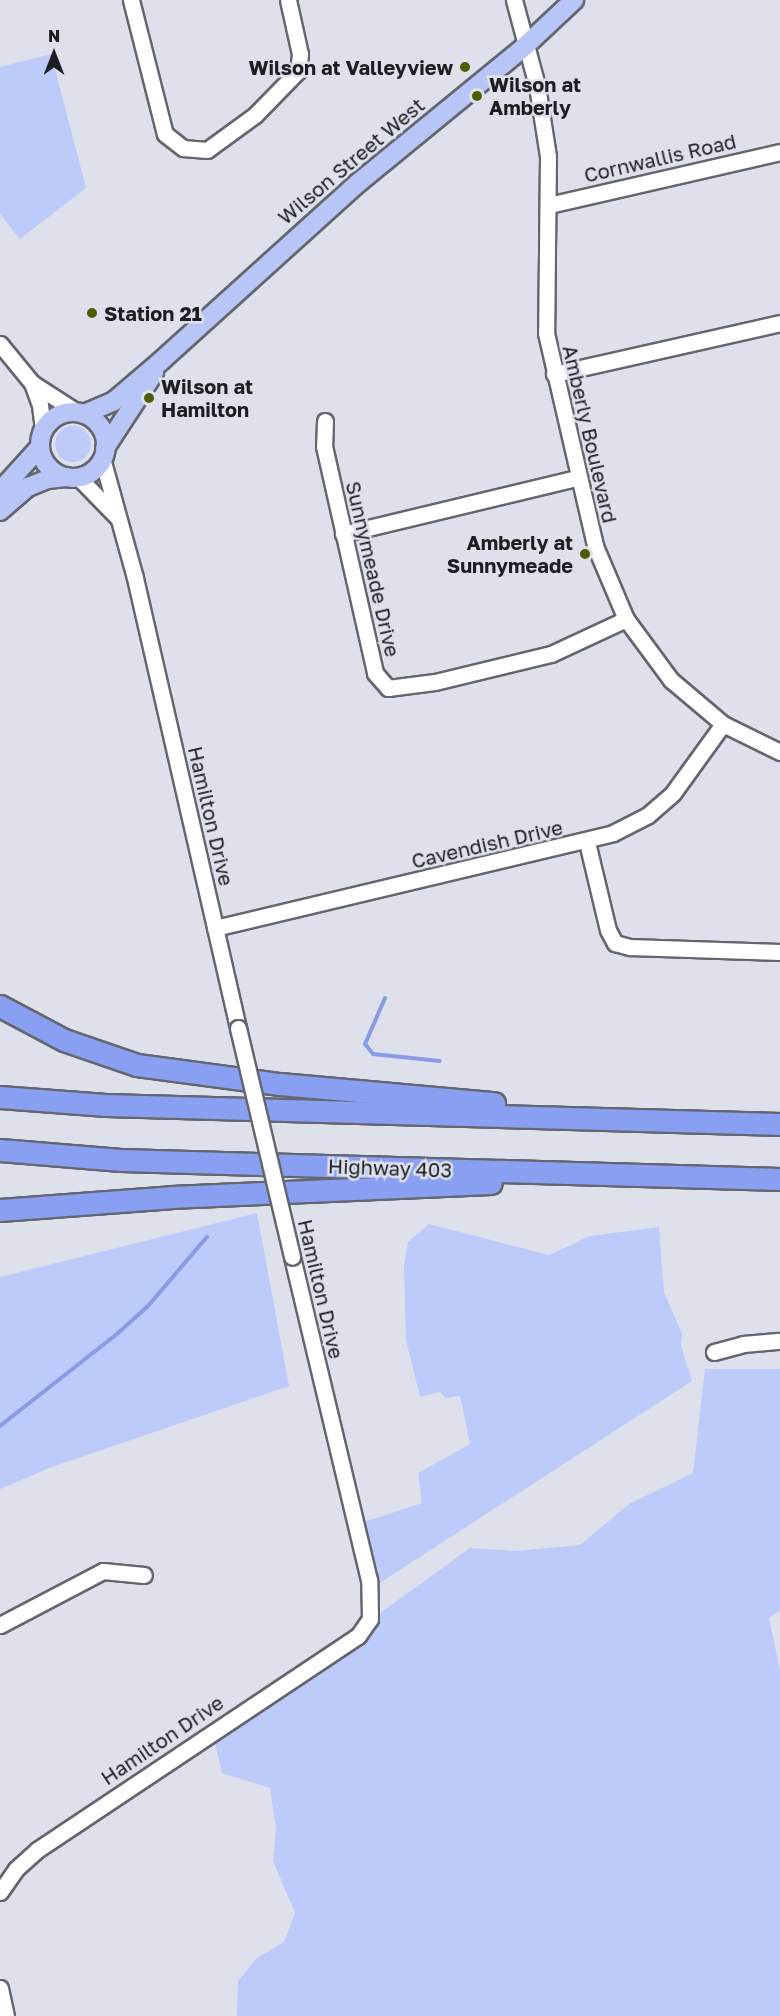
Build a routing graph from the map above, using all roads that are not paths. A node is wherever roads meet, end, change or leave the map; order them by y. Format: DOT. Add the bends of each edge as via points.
graph roads {
  1 [pos="131,0"];
  2 [pos="288,0"];
  3 [pos="514,0"];
  4 [pos="574,0"];
  5 [pos="524,47"];
  6 [pos="780,152"];
  7 [pos="549,205"];
  8 [pos="780,323"];
  9 [pos="0,344"];
  10 [pos="161,361"];
  11 [pos="554,374"];
  12 [pos="32,383"];
  13 [pos="80,413"];
  14 [pos="326,421"];
  15 [pos="41,439"];
  16 [pos="104,453"];
  17 [pos="72,477"];
  18 [pos="577,478"];
  19 [pos="0,490"];
  20 [pos="0,511"];
  21 [pos="118,518"];
  22 [pos="343,534"];
  23 [pos="626,619"];
  24 [pos="723,724"];
  25 [pos="780,752"];
  26 [pos="587,842"];
  27 [pos="215,928"];
  28 [pos="780,952"];
  29 [pos="0,1006"];
  30 [pos="0,1097"];
  31 [pos="623,1119"];
  32 [pos="780,1124"];
  33 [pos="0,1150"];
  34 [pos="645,1175"];
  35 [pos="780,1179"];
  36 [pos="0,1210"];
  37 [pos="780,1341"];
  38 [pos="714,1352"];
  39 [pos="144,1575"];
  40 [pos="0,1624"];
  41 [pos="0,1892"];
  42 [pos="0,1988"];
  43 [pos="6,2016"];
  1 -- 2 [label="street" via="165,134 183,148 207,150 255,115 298,72 300,54"];
  3 -- 5 [label="street, Amberly Boulevard"];
  4 -- 5 [label="main road, Wilson Street West"];
  5 -- 7 [label="street, Amberly Boulevard" via="537,86 548,156"];
  5 -- 10 [label="main road, Wilson Street West" via="358,183"];
  6 -- 7 [label="street, Cornwallis Road"];
  7 -- 11 [label="street, Amberly Boulevard" via="544,315"];
  8 -- 11 [label="street"];
  9 -- 12 [label="street"];
  10 -- 13 [label="main road, Wilson Street West" via="114,400"];
  10 -- 16 [label="main road, Wilson Street West"];
  11 -- 18 [label="street, Amberly Boulevard"];
  12 -- 13 [label="street"];
  12 -- 15 [label="street" via="40,405"];
  13 -- 15 [label="main road" via="57,416"];
  13 -- 16 [label="main road" via="101,427"];
  14 -- 22 [label="street, Sunnymeade Drive" via="324,446"];
  15 -- 17 [label="main road" via="48,466"];
  15 -- 19 [label="main road"];
  16 -- 17 [label="main road" via="88,474"];
  16 -- 21 [label="street, Hamilton Drive"];
  17 -- 20 [label="main road" via="48,478 27,488"];
  17 -- 21 [label="street"];
  18 -- 22 [label="street"];
  18 -- 23 [label="street, Amberly Boulevard" via="595,546"];
  21 -- 27 [label="street, Hamilton Drive"];
  22 -- 23 [label="street, Sunnymeade Drive" via="375,673 388,688 435,682 551,654"];
  23 -- 24 [label="street, Amberly Boulevard" via="671,680"];
  24 -- 25 [label="street, Amberly Boulevard"];
  24 -- 26 [label="street, Cavendish Drive" via="699,761 656,808 613,833"];
  26 -- 27 [label="street, Cavendish Drive"];
  26 -- 28 [label="street" via="608,930 615,943 630,947"];
  27 -- 41 [label="street, Hamilton Drive, bridge" via="369,1580 370,1619 358,1636 37,1850 16,1869"];
  29 -- 31 [label="highway" via="64,1040 137,1065 280,1084 450,1098"];
  30 -- 31 [label="highway" via="118,1105"];
  31 -- 32 [label="highway"];
  33 -- 34 [label="highway, Highway 403" via="121,1160"];
  34 -- 35 [label="highway, Highway 403"];
  34 -- 36 [label="highway" via="171,1197"];
  37 -- 38 [label="street" via="743,1344"];
  39 -- 40 [label="street" via="103,1571"];
  42 -- 43 [label="street"];
}
